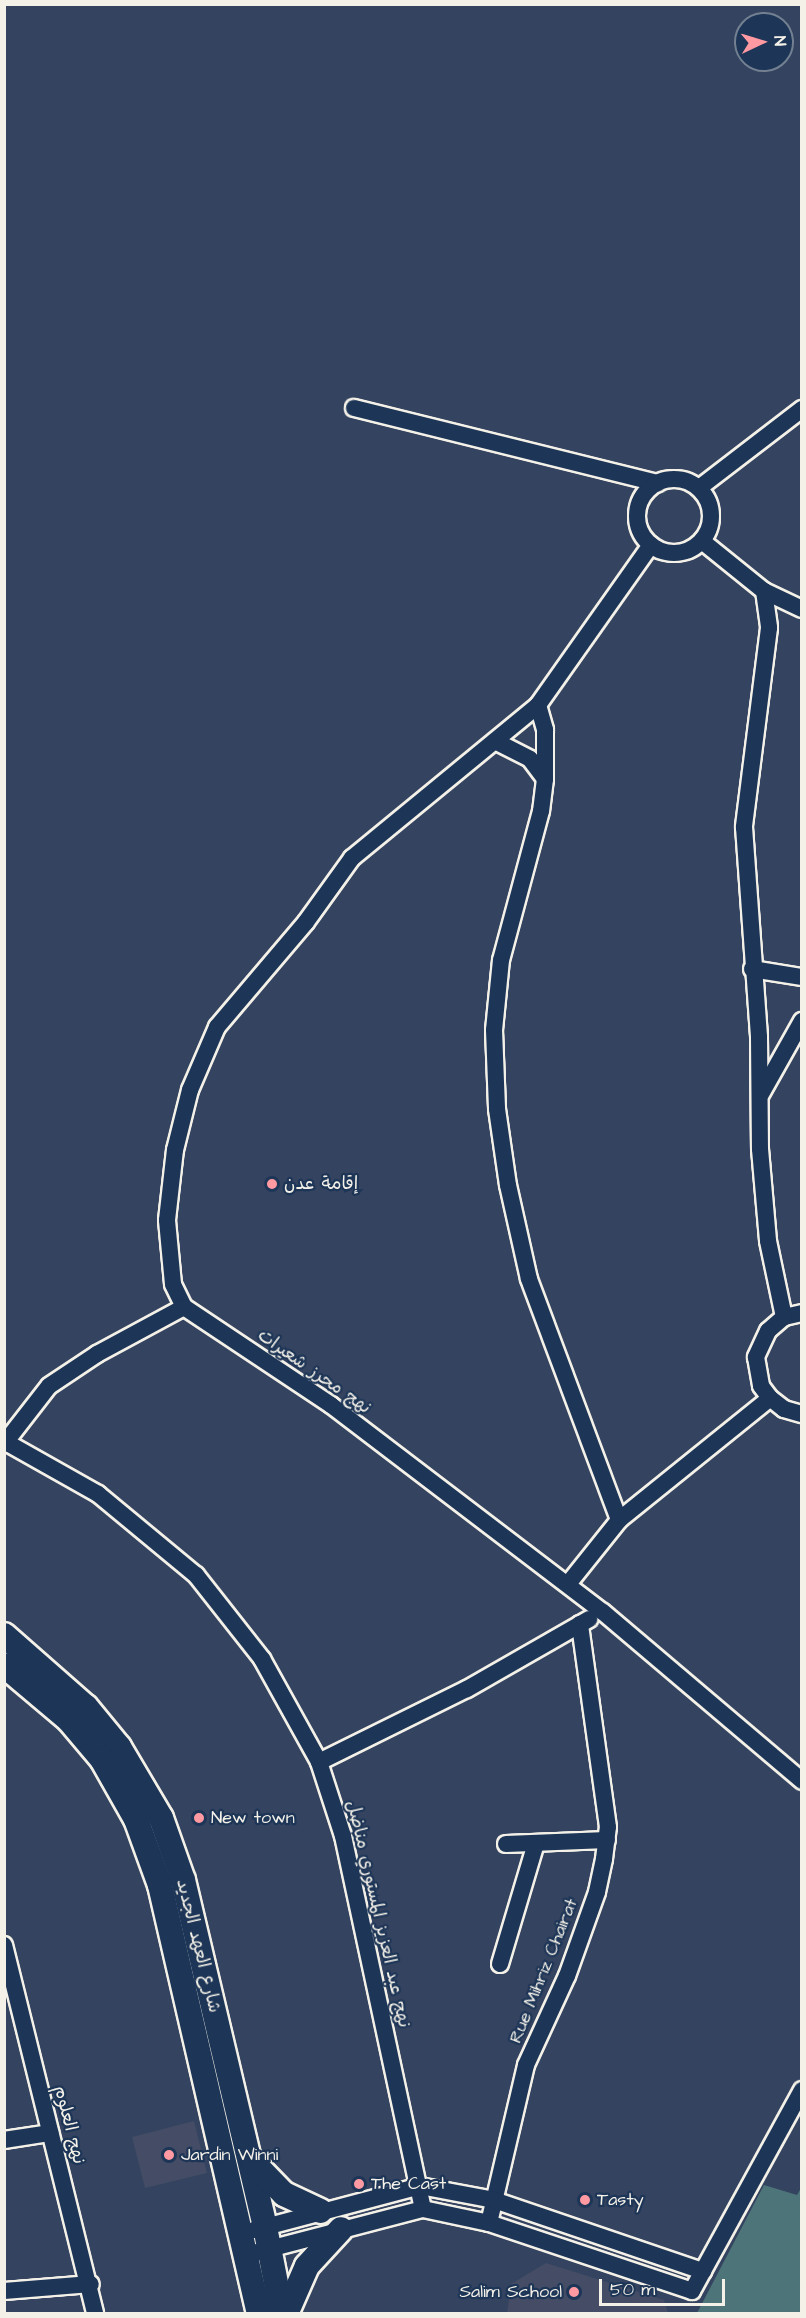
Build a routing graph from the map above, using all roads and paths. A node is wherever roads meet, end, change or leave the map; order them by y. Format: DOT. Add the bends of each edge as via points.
graph roads {
  1 [pos="354,408"];
  2 [pos="801,409"];
  3 [pos="658,483"];
  4 [pos="699,488"];
  5 [pos="702,541"];
  6 [pos="651,545"];
  7 [pos="764,591"];
  8 [pos="801,609"];
  9 [pos="538,705"];
  10 [pos="495,741"];
  11 [pos="545,779"];
  12 [pos="752,969"];
  13 [pos="801,977"];
  14 [pos="801,1021"];
  15 [pos="760,1096"];
  16 [pos="184,1307"];
  17 [pos="801,1313"];
  18 [pos="784,1317"];
  19 [pos="770,1398"];
  20 [pos="801,1414"];
  21 [pos="5,1442"];
  22 [pos="619,1520"];
  23 [pos="567,1584"];
  24 [pos="603,1612"];
  25 [pos="580,1624"];
  26 [pos="4,1635"];
  27 [pos="4,1665"];
  28 [pos="319,1762"];
  29 [pos="801,1781"];
  30 [pos="607,1840"];
  31 [pos="537,1843"];
  32 [pos="506,1844"];
  33 [pos="4,1945"];
  34 [pos="500,1964"];
  35 [pos="9,1980"];
  36 [pos="801,2090"];
  37 [pos="50,2133"];
  38 [pos="4,2140"];
  39 [pos="249,2157"];
  40 [pos="420,2186"];
  41 [pos="494,2200"];
  42 [pos="423,2209"];
  43 [pos="320,2211"];
  44 [pos="489,2223"];
  45 [pos="341,2229"];
  46 [pos="267,2237"];
  47 [pos="243,2244"];
  48 [pos="703,2271"];
  49 [pos="91,2284"];
  50 [pos="4,2291"];
  51 [pos="95,2313"];
  52 [pos="259,2313"];
  53 [pos="284,2313"];
  1 -- 3 [label="street"];
  2 -- 4 [label="street"];
  3 -- 4 [label="street" via="679,480"];
  3 -- 6 [label="street" via="639,505 642,534"];
  4 -- 5 [label="street" via="711,514"];
  5 -- 6 [label="street" via="677,553"];
  5 -- 7 [label="street"];
  6 -- 9 [label="street"];
  7 -- 8 [label="street"];
  7 -- 12 [label="street" via="769,628 744,827"];
  9 -- 10 [label="street"];
  9 -- 11 [label="street" via="545,730"];
  10 -- 11 [label="street" via="530,759"];
  10 -- 16 [label="street" via="352,858 306,922 217,1027 190,1090 175,1150 167,1220 173,1284"];
  11 -- 22 [label="street" via="541,811 501,960 494,1030 497,1109 508,1185 529,1279"];
  12 -- 13 [label="street"];
  12 -- 15 [label="street"];
  14 -- 15 [label="street"];
  15 -- 18 [label="street" via="768,1241"];
  16 -- 21 [label="street" via="97,1354 49,1386"];
  16 -- 23 [label="street, نهج محرز شعيرات" via="331,1406"];
  17 -- 18 [label="street"];
  18 -- 19 [label="street" via="768,1330 756,1357 761,1386"];
  19 -- 20 [label="street" via="784,1409"];
  19 -- 22 [label="street"];
  21 -- 28 [label="street, نهج عبد العزيز المستوري مناضل" via="98,1494 196,1575 262,1659"];
  22 -- 23 [label="street"];
  23 -- 24 [label="street, نهج محرز شعيرات"];
  24 -- 25 [label="street"];
  24 -- 29 [label="street, نهج محرز شعيرات"];
  25 -- 28 [label="street" via="467,1689"];
  25 -- 30 [label="street, Rue Mihriz Chairat"];
  26 -- 39 [label="main road, شارع العهد الجديد" via="86,1707 119,1747 161,1818 183,1880"];
  27 -- 47 [label="main road, شارع العهد الجديد" via="69,1720 102,1759 136,1819 160,1885"];
  28 -- 40 [label="street, نهج عبد العزيز المستوري مناضل" via="343,1836"];
  30 -- 31 [label="street"];
  30 -- 41 [label="street, Rue Mihriz Chairat" via="597,1892 579,1944 526,2065"];
  31 -- 32 [label="street"];
  31 -- 34 [label="street"];
  33 -- 35 [label="street, نهج العلوم"];
  35 -- 37 [label="street, نهج العلوم"];
  36 -- 48 [label="street"];
  37 -- 38 [label="street"];
  37 -- 49 [label="street, نهج العلوم"];
  39 -- 43 [label="main road" via="284,2194"];
  39 -- 46 [label="main road, شارع العهد الجديد"];
  40 -- 41 [label="street"];
  40 -- 42 [label="street, نهج عبد العزيز المستوري مناضل"];
  40 -- 43 [label="street"];
  41 -- 44 [label="street, Rue Mihriz Chairat"];
  41 -- 48 [label="street"];
  42 -- 44 [label="street"];
  42 -- 45 [label="street"];
  43 -- 46 [label="street"];
  44 -- 48 [label="street" via="692,2291"];
  45 -- 46 [label="street"];
  45 -- 53 [label="main road" via="307,2266"];
  46 -- 47 [label="street"];
  46 -- 47 [label="street"];
  46 -- 53 [label="main road, شارع العهد الجديد"];
  47 -- 52 [label="main road, شارع العهد الجديد"];
  49 -- 50 [label="street"];
  49 -- 51 [label="street, نهج العلوم"];
}
